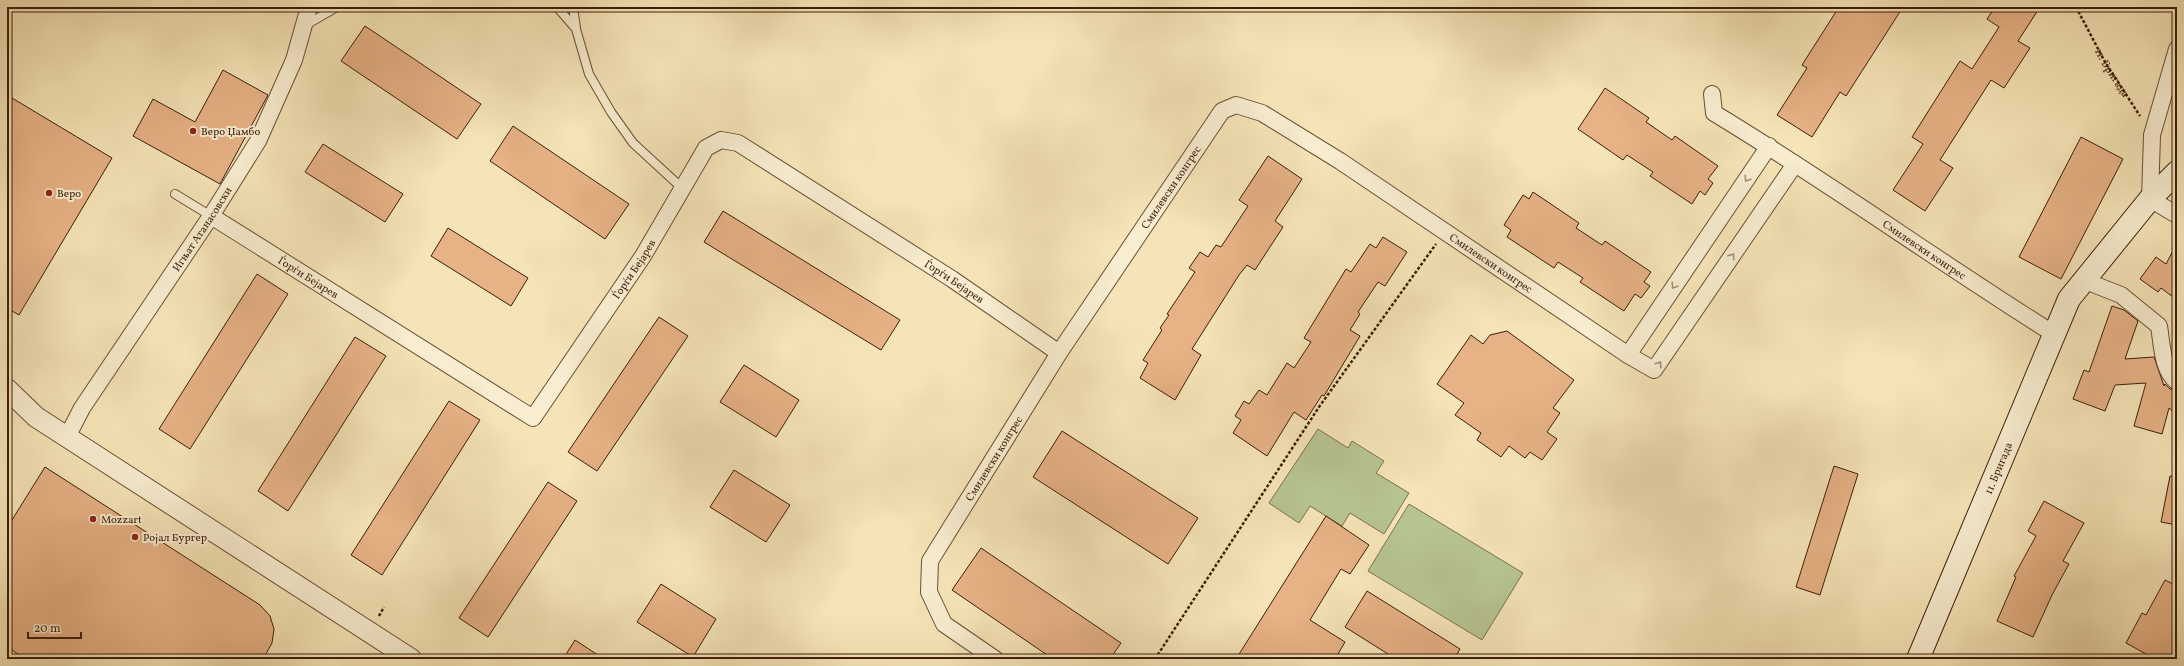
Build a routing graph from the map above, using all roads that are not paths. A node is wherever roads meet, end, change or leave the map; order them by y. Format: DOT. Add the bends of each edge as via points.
graph roads {
  1 [pos="309,7"];
  2 [pos="336,7"];
  3 [pos="557,7"];
  4 [pos="573,7"];
  5 [pos="304,26"];
  6 [pos="576,28"];
  7 [pos="2177,49"];
  8 [pos="1712,94"];
  9 [pos="1769,146"];
  10 [pos="1795,164"];
  11 [pos="2177,172"];
  12 [pos="682,188"];
  13 [pos="175,194"];
  14 [pos="2150,199"];
  15 [pos="2177,215"];
  16 [pos="211,216"];
  17 [pos="2083,280"];
  18 [pos="2054,334"];
  19 [pos="1059,353"];
  20 [pos="1628,355"];
  21 [pos="2177,382"];
  22 [pos="7,389"];
  23 [pos="7,407"];
  24 [pos="36,417"];
  25 [pos="67,436"];
  26 [pos="411,659"];
  27 [pos="995,659"];
  28 [pos="1918,659"];
  1 -- 5 [label="street, Игњат Атанасовски"];
  2 -- 5 [label="lane"];
  3 -- 6 [label="lane"];
  4 -- 6 [label="lane"];
  5 -- 16 [label="street, Игњат Атанасовски" via="294,60 258,141"];
  6 -- 12 [label="lane" via="589,74 610,112 633,143"];
  7 -- 14 [label="street" via="2152,135"];
  8 -- 9 [label="street, Смилевски конгрес" via="1714,113"];
  9 -- 10 [label="street, Смилевски конгрес"];
  9 -- 20 [label="street, one-way"];
  10 -- 18 [label="street, Смилевски конгрес" via="1939,258 1976,286"];
  20 -- 10 [label="street, Смилевски конгрес, one-way" via="1654,370"];
  11 -- 14 [label="main road, 11. Бригада"];
  12 -- 16 [label="street, Ѓорѓи Бејарев" via="643,256 533,418"];
  12 -- 19 [label="street, Ѓорѓи Бејарев" via="706,148 721,140 738,143 952,279"];
  13 -- 16 [label="lane"];
  14 -- 15 [label="street"];
  14 -- 17 [label="main road, 11. Бригада"];
  16 -- 25 [label="street, Игњат Атанасовски" via="82,408"];
  17 -- 18 [label="main road, 11. Бригада" via="2069,298"];
  17 -- 21 [label="street" via="2121,295 2159,326 2166,366"];
  18 -- 28 [label="main road, 11. Бригада"];
  19 -- 20 [label="street, Смилевски конгрес" via="1222,111 1236,105 1262,113 1340,161"];
  19 -- 27 [label="street, Смилевски конгрес" via="930,561 929,592 944,624"];
  22 -- 24 [label="street"];
  23 -- 24 [label="street"];
  24 -- 25 [label="street"];
  25 -- 26 [label="street"];
}
